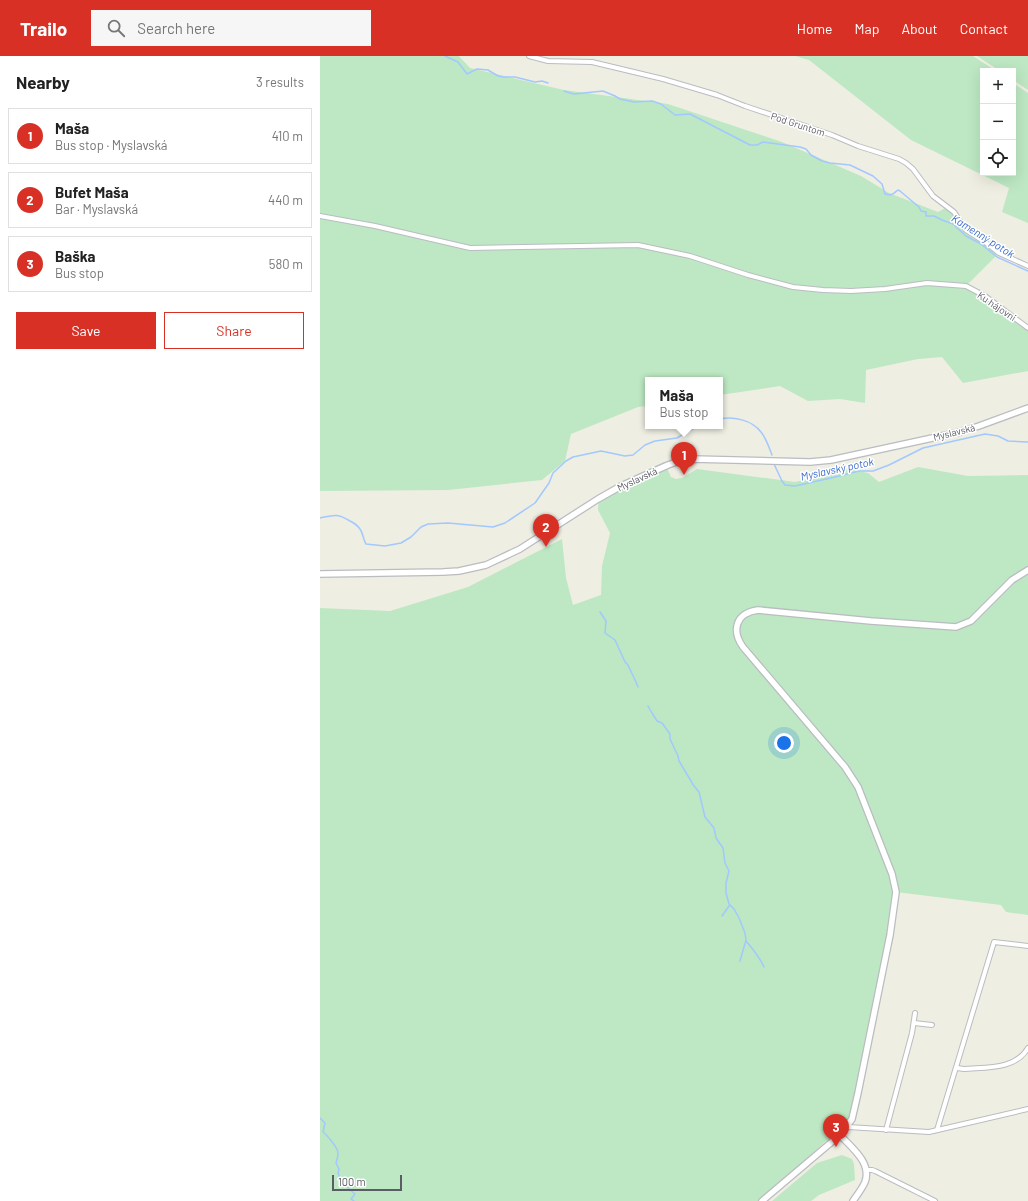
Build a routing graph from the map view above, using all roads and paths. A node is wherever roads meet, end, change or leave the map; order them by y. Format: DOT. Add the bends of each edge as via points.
graph roads {
  1 [pos="529,56"];
  2 [pos="320,216"];
  3 [pos="1028,266"];
  4 [pos="1028,328"];
  5 [pos="1028,408"];
  6 [pos="1028,570"];
  7 [pos="320,574"];
  8 [pos="1028,946"];
  9 [pos="915,1013"];
  10 [pos="914,1023"];
  11 [pos="932,1025"];
  12 [pos="1028,1048"];
  13 [pos="957,1068"];
  14 [pos="1028,1109"];
  15 [pos="848,1127"];
  16 [pos="886,1130"];
  17 [pos="937,1130"];
  18 [pos="840,1135"];
  19 [pos="866,1170"];
  20 [pos="762,1201"];
  21 [pos="853,1201"];
  22 [pos="934,1201"];
  1 -- 3 [label="street, Pod Gruntom" via="548,61 592,62 663,79 717,95 899,160 913,169 933,196 952,209 966,230 999,253"];
  2 -- 4 [label="street, Ku hájovni" via="470,248 638,245 690,256 793,287 851,291 927,283 966,286 985,296"];
  5 -- 7 [label="street, Myslavská" via="960,432 831,460 679,461 598,498 520,549 486,565 443,572"];
  6 -- 15 [label="street" via="1012,580 971,621 956,627 758,610 745,614 737,625 737,636 743,647 853,778 863,798 895,886 894,914 855,1106"];
  8 -- 13 [label="street" via="994,942"];
  9 -- 10 [label="street"];
  10 -- 11 [label="street"];
  10 -- 16 [label="street"];
  12 -- 13 [label="street" via="1018,1060 1007,1065"];
  13 -- 17 [label="street"];
  14 -- 17 [label="street"];
  15 -- 16 [label="street"];
  15 -- 18 [label="street"];
  16 -- 17 [label="street"];
  18 -- 19 [label="street" via="862,1159"];
  18 -- 20 [label="street"];
  19 -- 21 [label="street" via="865,1182"];
  19 -- 22 [label="street" via="875,1171"];
}
